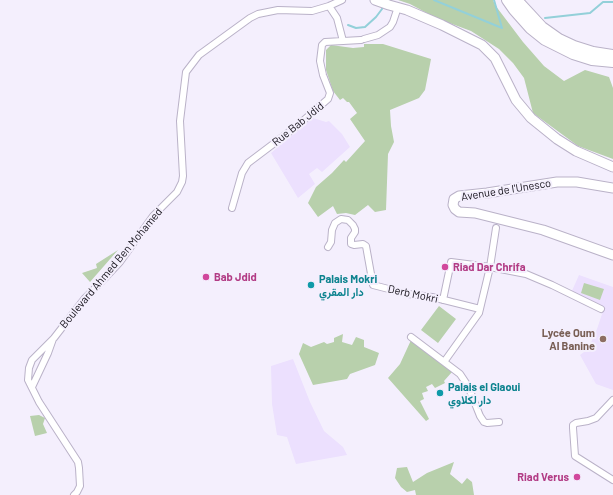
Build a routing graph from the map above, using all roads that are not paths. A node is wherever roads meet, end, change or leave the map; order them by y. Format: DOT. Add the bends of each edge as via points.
graph roads {
  1 [pos="342,0"];
  2 [pos="376,0"];
  3 [pos="507,0"];
  4 [pos="517,0"];
  5 [pos="396,4"];
  6 [pos="329,6"];
  7 [pos="344,41"];
  8 [pos="613,55"];
  9 [pos="613,62"];
  10 [pos="613,167"];
  11 [pos="613,188"];
  12 [pos="232,208"];
  13 [pos="497,224"];
  14 [pos="328,247"];
  15 [pos="613,255"];
  16 [pos="490,267"];
  17 [pos="443,300"];
  18 [pos="480,309"];
  19 [pos="601,309"];
  20 [pos="411,337"];
  21 [pos="54,338"];
  22 [pos="32,362"];
  23 [pos="444,362"];
  24 [pos="42,367"];
  25 [pos="32,387"];
  26 [pos="613,400"];
  27 [pos="499,422"];
  28 [pos="613,480"];
  29 [pos="74,495"];
  1 -- 6 [label="street, Boulevard Ahmed Ben Mohamed"];
  2 -- 5 [label="main road"];
  3 -- 9 [label="main road" via="530,28 545,40 573,54 592,60"];
  4 -- 8 [label="main road" via="542,27 559,39 593,52"];
  5 -- 7 [label="street, Rue Bab Jdid" via="390,27 378,35 362,40"];
  5 -- 10 [label="main road" via="482,46 495,58 516,100 531,118 576,151"];
  6 -- 7 [label="street" via="337,18"];
  6 -- 21 [label="street, Boulevard Ahmed Ben Mohamed" via="312,11 278,10 258,14 199,55 193,62 185,75 180,121 183,176 179,187 173,197 146,225 120,262 85,298"];
  7 -- 12 [label="street, Rue Bab Jdid" via="325,42 321,48 320,61 330,93 328,99 248,163 242,173"];
  11 -- 13 [label="main road, Avenue de l'Unesco" via="577,182 557,182 459,196 453,202 453,207 459,212 475,213"];
  13 -- 15 [label="main road, Avenue de l'Unesco" via="544,230"];
  13 -- 16 [label="street"];
  14 -- 17 [label="street, Derb Mokri" via="335,223 341,219 348,220 355,229 351,244 366,246 373,285"];
  16 -- 17 [label="street" via="451,262"];
  16 -- 18 [label="street"];
  16 -- 19 [label="street" via="526,274"];
  17 -- 18 [label="street, Derb Mokri"];
  18 -- 23 [label="street"];
  20 -- 23 [label="street"];
  21 -- 22 [label="street"];
  21 -- 24 [label="street"];
  22 -- 24 [label="street" via="40,360"];
  22 -- 24 [label="street" via="34,370"];
  22 -- 25 [label="street" via="28,376"];
  23 -- 27 [label="street" via="460,374 468,386 483,421"];
  24 -- 25 [label="street"];
  25 -- 29 [label="street" via="78,462 80,486"];
  26 -- 28 [label="street" via="596,418 576,423 573,428 575,456"];
}
